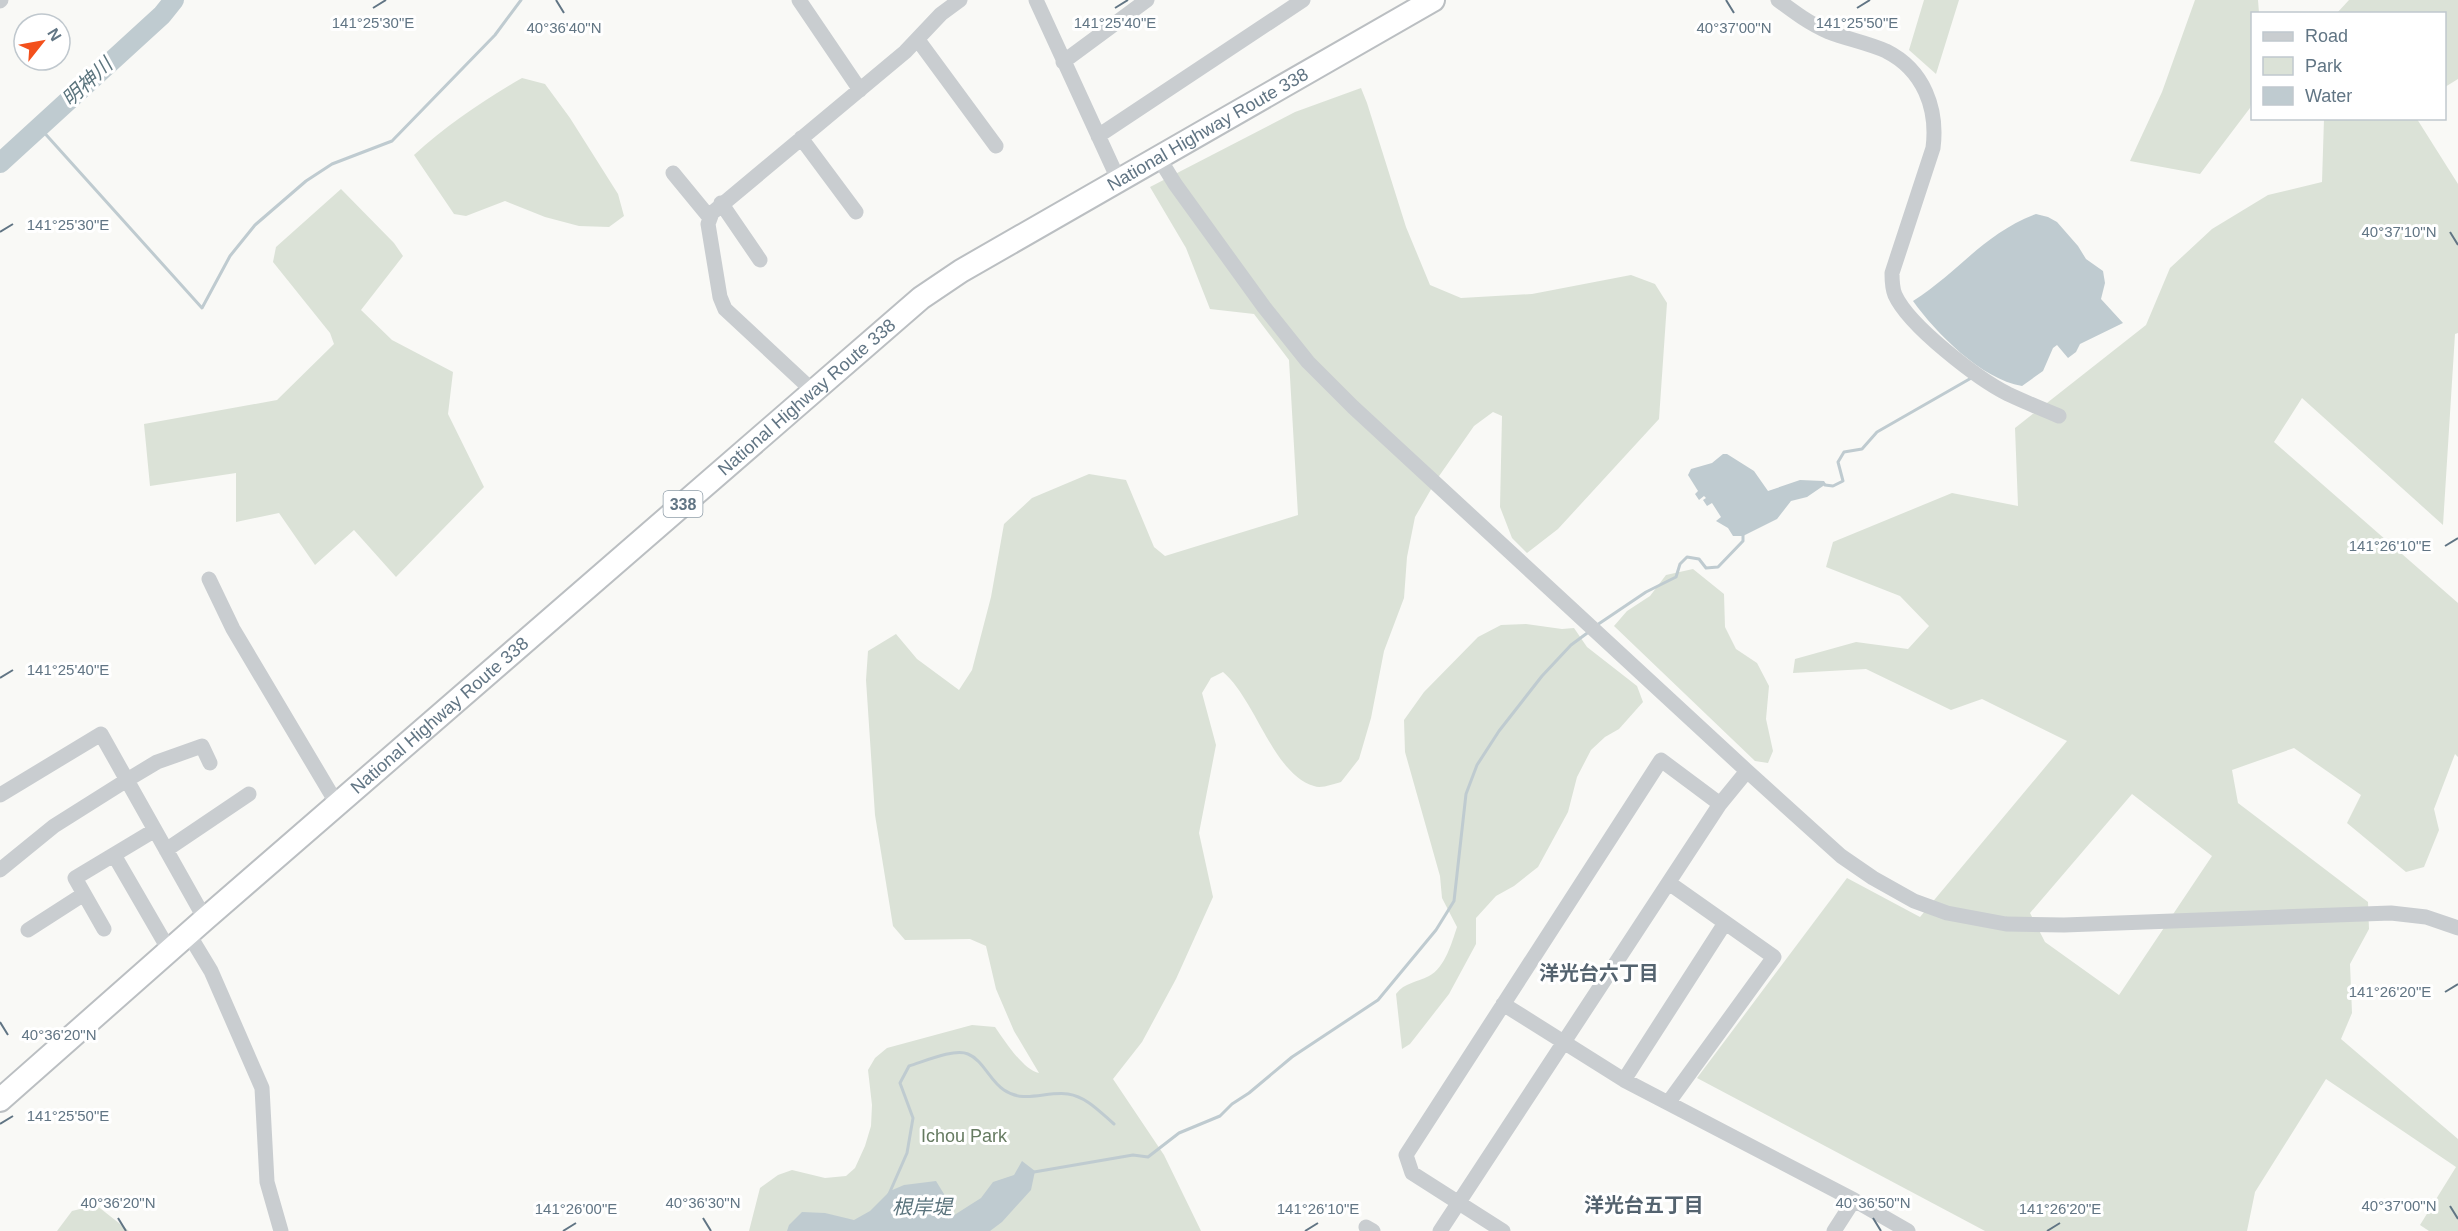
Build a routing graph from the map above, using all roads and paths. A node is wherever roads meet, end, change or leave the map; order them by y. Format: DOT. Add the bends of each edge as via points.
graph roads {
  1 [pos="800,0"];
  2 [pos="960,0"];
  3 [pos="1036,0"];
  4 [pos="1147,0"];
  5 [pos="1303,0"];
  6 [pos="1778,0"];
  7 [pos="1420,3"];
  8 [pos="918,40"];
  9 [pos="1063,62"];
  10 [pos="860,90"];
  11 [pos="1098,136"];
  12 [pos="801,138"];
  13 [pos="996,146"];
  14 [pos="1160,158"];
  15 [pos="673,173"];
  16 [pos="1119,181"];
  17 [pos="721,203"];
  18 [pos="855,212"];
  19 [pos="710,218"];
  20 [pos="760,260"];
  21 [pos="813,391"];
  22 [pos="2059,416"];
  23 [pos="209,579"];
  24 [pos="210,763"];
  25 [pos="1747,771"];
  26 [pos="127,780"];
  27 [pos="249,794"];
  28 [pos="0,795"];
  29 [pos="337,804"];
  30 [pos="1720,804"];
  31 [pos="155,830"];
  32 [pos="166,850"];
  33 [pos="114,855"];
  34 [pos="0,870"];
  35 [pos="1669,883"];
  36 [pos="84,894"];
  37 [pos="1725,923"];
  38 [pos="197,926"];
  39 [pos="2458,928"];
  40 [pos="104,929"];
  41 [pos="28,930"];
  42 [pos="169,950"];
  43 [pos="1503,1004"];
  44 [pos="1563,1042"];
  45 [pos="1623,1080"];
  46 [pos="0,1100"];
  47 [pos="1668,1103"];
  48 [pos="1854,1200"];
  49 [pos="1459,1202"];
  50 [pos="281,1231"];
  51 [pos="1440,1231"];
  52 [pos="1503,1231"];
  53 [pos="1834,1231"];
  54 [pos="1908,1231"];
  1 -- 10 [label="street"];
  2 -- 8 [label="street"];
  3 -- 9 [label="street"];
  4 -- 9 [label="street"];
  5 -- 11 [label="street"];
  6 -- 22 [label="street" via="1829,32 1886,51 1900,60 1923,86 1934,115 1933,148 1892,273 1895,296 1904,311 1970,370 2009,395"];
  7 -- 14 [label="highway, National Highway Route 338 / 338"];
  8 -- 10 [label="street"];
  8 -- 13 [label="street"];
  9 -- 11 [label="street"];
  10 -- 12 [label="street"];
  11 -- 16 [label="street"];
  12 -- 17 [label="street"];
  12 -- 18 [label="street"];
  14 -- 16 [label="highway, National Highway Route 338 / 338"];
  14 -- 25 [label="street" via="1250,288 1308,362"];
  15 -- 19 [label="street"];
  16 -- 21 [label="highway, National Highway Route 338 / 338" via="940,284"];
  17 -- 19 [label="street"];
  17 -- 20 [label="street"];
  19 -- 21 [label="street" via="725,309"];
  21 -- 29 [label="highway, National Highway Route 338 / 338"];
  23 -- 29 [label="street" via="233,629"];
  24 -- 26 [label="street" via="202,746 157,762"];
  25 -- 30 [label="street"];
  25 -- 39 [label="street" via="1841,856 1873,878 1914,901 1979,921 2064,925 2391,913 2426,917"];
  26 -- 28 [label="street" via="101,734"];
  26 -- 31 [label="street"];
  26 -- 34 [label="street" via="54,826"];
  27 -- 32 [label="street"];
  29 -- 38 [label="highway, National Highway Route 338 / 338"];
  30 -- 35 [label="street"];
  30 -- 43 [label="street" via="1661,760"];
  31 -- 32 [label="street"];
  31 -- 33 [label="street"];
  32 -- 38 [label="street"];
  33 -- 36 [label="street" via="75,878"];
  33 -- 42 [label="street"];
  35 -- 37 [label="street"];
  35 -- 44 [label="street"];
  36 -- 40 [label="street"];
  36 -- 41 [label="street"];
  37 -- 45 [label="street"];
  37 -- 47 [label="street" via="1774,957"];
  38 -- 42 [label="highway, National Highway Route 338 / 338"];
  38 -- 50 [label="street" via="211,971 262,1088 267,1182"];
  42 -- 46 [label="highway, National Highway Route 338 / 338"];
  43 -- 44 [label="street"];
  43 -- 49 [label="street" via="1406,1155 1412,1173"];
  44 -- 45 [label="street"];
  44 -- 49 [label="street"];
  45 -- 47 [label="street"];
  47 -- 48 [label="street"];
  48 -- 53 [label="street"];
  48 -- 54 [label="street"];
  49 -- 51 [label="street"];
  49 -- 52 [label="street"];
}
